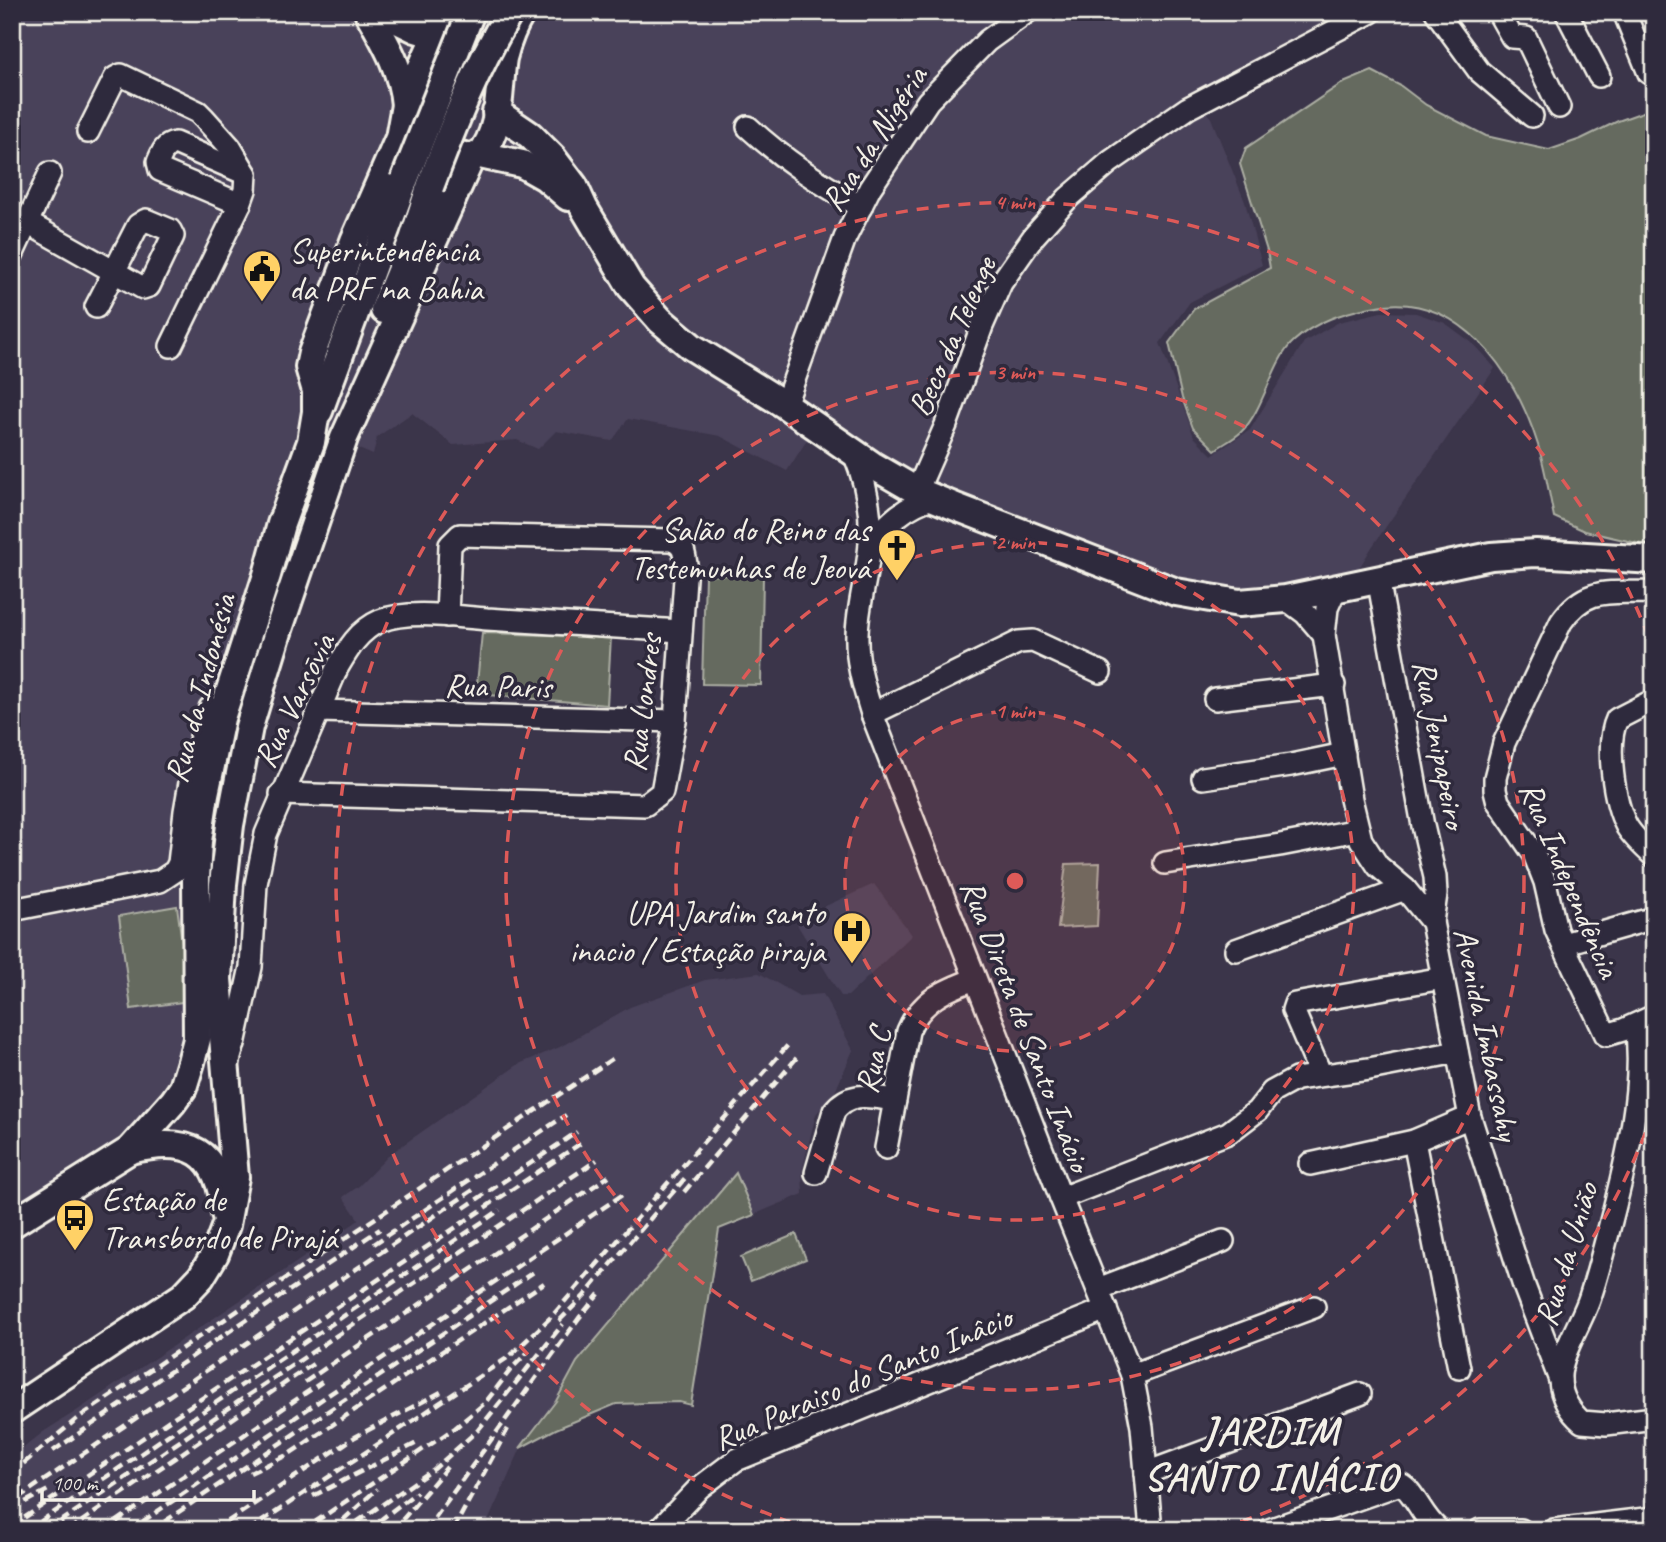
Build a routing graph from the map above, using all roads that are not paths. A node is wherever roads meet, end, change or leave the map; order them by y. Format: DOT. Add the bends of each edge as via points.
graph roads {
  1 [pos="368,12"];
  2 [pos="381,12"];
  3 [pos="471,12"];
  4 [pos="510,12"];
  5 [pos="522,12"];
  6 [pos="1027,12"];
  7 [pos="1371,12"];
  8 [pos="1436,12"];
  9 [pos="1498,12"];
  10 [pos="1566,12"];
  11 [pos="1624,12"];
  12 [pos="444,25"];
  13 [pos="1648,73"];
  14 [pos="501,76"];
  15 [pos="1599,76"];
  16 [pos="1559,107"];
  17 [pos="405,108"];
  18 [pos="496,112"];
  19 [pos="1532,116"];
  20 [pos="748,127"];
  21 [pos="88,131"];
  22 [pos="475,156"];
  23 [pos="50,173"];
  24 [pos="246,174"];
  25 [pos="240,204"];
  26 [pos="861,207"];
  27 [pos="583,208"];
  28 [pos="26,222"];
  29 [pos="12,255"];
  30 [pos="96,307"];
  31 [pos="171,346"];
  32 [pos="785,405"];
  33 [pos="316,420"];
  34 [pos="344,438"];
  35 [pos="853,453"];
  36 [pos="925,494"];
  37 [pos="870,544"];
  38 [pos="1654,560"];
  39 [pos="1378,578"];
  40 [pos="1336,588"];
  41 [pos="1654,592"];
  42 [pos="1286,599"];
  43 [pos="447,617"];
  44 [pos="681,631"];
  45 [pos="1324,635"];
  46 [pos="1100,673"];
  47 [pos="1334,685"];
  48 [pos="1215,699"];
  49 [pos="1654,700"];
  50 [pos="210,708"];
  51 [pos="319,711"];
  52 [pos="872,714"];
  53 [pos="675,720"];
  54 [pos="1344,754"];
  55 [pos="1203,778"];
  56 [pos="281,794"];
  57 [pos="1358,830"];
  58 [pos="1654,856"];
  59 [pos="1165,863"];
  60 [pos="1405,888"];
  61 [pos="12,910"];
  62 [pos="1654,918"];
  63 [pos="1432,922"];
  64 [pos="1563,944"];
  65 [pos="1236,950"];
  66 [pos="975,978"];
  67 [pos="1443,978"];
  68 [pos="1645,1021"];
  69 [pos="1457,1052"];
  70 [pos="226,1070"];
  71 [pos="1321,1075"];
  72 [pos="895,1100"];
  73 [pos="1470,1117"];
  74 [pos="1414,1141"];
  75 [pos="886,1148"];
  76 [pos="130,1150"];
  77 [pos="1310,1164"];
  78 [pos="816,1173"];
  79 [pos="1060,1198"];
  80 [pos="12,1224"];
  81 [pos="226,1225"];
  82 [pos="1223,1241"];
  83 [pos="1102,1299"];
  84 [pos="1314,1307"];
  85 [pos="1459,1368"];
  86 [pos="1132,1375"];
  87 [pos="1560,1380"];
  88 [pos="1360,1395"];
  89 [pos="12,1410"];
  90 [pos="1654,1418"];
  91 [pos="1146,1473"];
  92 [pos="1654,1518"];
  93 [pos="1274,1529"];
  94 [pos="659,1530"];
  95 [pos="1151,1530"];
  96 [pos="1439,1530"];
  97 [pos="1480,1530"];
  98 [pos="1521,1530"];
  99 [pos="1554,1530"];
  1 -- 17 [label="main road, Rua da Indonésia" via="396,64"];
  2 -- 12 [label="main road" via="416,29"];
  3 -- 33 [label="main road, bridge"];
  4 -- 34 [label="main road, bridge" via="476,74 430,187 360,373"];
  5 -- 14 [label="main road" via="508,42"];
  6 -- 26 [label="street, Rua da Nigéria" via="986,41 928,101"];
  7 -- 36 [label="street, Beco da Telenge" via="1188,108 1110,162 1068,198 1001,283 946,425"];
  8 -- 19 [label="street" via="1479,71"];
  9 -- 16 [label="street" via="1512,37 1526,38"];
  10 -- 15 [label="street"];
  11 -- 13 [label="street"];
  12 -- 14 [label="main road" via="485,45"];
  12 -- 17 [label="main road, Rua da Indonésia"];
  14 -- 18 [label="main road"];
  17 -- 22 [label="main road, Rua da Indonésia" via="415,129 431,145"];
  17 -- 33 [label="main road, Rua da Indonésia" via="399,138 312,353 309,367 316,391"];
  18 -- 22 [label="main road" via="490,137"];
  18 -- 27 [label="main road" via="517,124 547,152"];
  20 -- 26 [label="street" via="806,175"];
  21 -- 24 [label="street" via="115,78 121,75 198,112 230,147"];
  22 -- 27 [label="main road, Rua da Indonésia" via="533,169"];
  22 -- 34 [label="main road"];
  23 -- 28 [label="street"];
  24 -- 25 [label="street"];
  24 -- 25 [label="street" via="175,143 164,148 158,162 160,170"];
  25 -- 31 [label="street"];
  26 -- 32 [label="street, Rua da Nigéria" via="845,238"];
  27 -- 32 [label="main road" via="631,287 660,320 692,347"];
  28 -- 29 [label="street"];
  28 -- 30 [label="street" via="115,273"];
  32 -- 35 [label="main road"];
  33 -- 76 [label="main road, Rua da Indonésia" via="221,718 205,794 196,879 197,1039 183,1088"];
  34 -- 70 [label="main road, Rua da Indonésia" via="260,688 234,794 218,979"];
  35 -- 36 [label="main road"];
  35 -- 37 [label="street, Rua Direta de Santo Inácio" via="867,499"];
  36 -- 37 [label="street"];
  36 -- 42 [label="main road" via="1176,592 1240,603"];
  37 -- 52 [label="street, Rua Direta de Santo Inácio" via="857,637 863,687"];
  38 -- 39 [label="main road" via="1536,552"];
  39 -- 40 [label="main road"];
  39 -- 63 [label="street, Rua Jenipapeiro" via="1435,877"];
  40 -- 42 [label="main road"];
  40 -- 45 [label="street, Avenida Imbassahy" via="1327,608"];
  41 -- 64 [label="street, Rua Independência" via="1595,594 1571,607 1498,761 1498,802 1534,854"];
  42 -- 45 [label="street"];
  43 -- 44 [label="street, Rua Varsōvia"];
  43 -- 44 [label="street, Rua Londres" via="450,545 460,535 671,540 684,550"];
  43 -- 51 [label="street, Rua Varsōvia" via="397,616 364,631 337,668"];
  44 -- 53 [label="street, Rua Londres"];
  45 -- 47 [label="street, Avenida Imbassahy"];
  46 -- 52 [label="street" via="1033,641 1020,642"];
  47 -- 48 [label="street"];
  47 -- 54 [label="street, Avenida Imbassahy"];
  49 -- 58 [label="street" via="1617,719 1612,763 1626,824"];
  50 -- 61 [label="street" via="194,760 174,871 160,881"];
  51 -- 53 [label="street, Rua Paris"];
  51 -- 56 [label="street, Rua Varsōvia"];
  52 -- 66 [label="street, Rua Direta de Santo Inácio"];
  53 -- 56 [label="street, Rua Londres" via="662,792 645,805"];
  54 -- 55 [label="street"];
  54 -- 57 [label="street, Avenida Imbassahy"];
  56 -- 70 [label="street, Rua Varsōvia" via="260,856 251,967"];
  57 -- 59 [label="street"];
  57 -- 60 [label="street, Avenida Imbassahy" via="1368,854"];
  60 -- 63 [label="street, Avenida Imbassahy"];
  60 -- 65 [label="street"];
  62 -- 64 [label="street"];
  63 -- 67 [label="street, Avenida Imbassahy"];
  64 -- 68 [label="street, Rua Independência" via="1605,1035"];
  66 -- 72 [label="street, Rua C" via="940,993 913,1020"];
  66 -- 79 [label="street, Rua Direta de Santo Inácio"];
  67 -- 69 [label="street, Avenida Imbassahy"];
  67 -- 71 [label="street" via="1295,1004 1293,1013"];
  68 -- 87 [label="street, Rua da União" via="1629,1147 1600,1266"];
  69 -- 71 [label="street"];
  69 -- 73 [label="street, Avenida Imbassahy"];
  70 -- 81 [label="main road, Rua da Indonésia" via="235,1177"];
  71 -- 79 [label="street" via="1283,1084 1245,1122 1214,1139"];
  72 -- 75 [label="street, Rua C"];
  72 -- 78 [label="street" via="856,1096 840,1103"];
  73 -- 74 [label="street"];
  73 -- 87 [label="street, Avenida Imbassahy" via="1524,1286"];
  74 -- 77 [label="street"];
  74 -- 85 [label="street"];
  76 -- 80 [label="main road, Rua da Indonésia"];
  76 -- 81 [label="main road" via="178,1144 197,1150 220,1184"];
  79 -- 83 [label="street, Rua Direta de Santo Inácio"];
  81 -- 89 [label="main road, Rua da Indonésia" via="201,1277 183,1296"];
  82 -- 83 [label="street, Rua Paraiso do Santo Inâcio"];
  83 -- 86 [label="street, Rua Direta de Santo Inácio"];
  83 -- 94 [label="street, Rua Paraiso do Santo Inâcio" via="736,1460 699,1488"];
  84 -- 86 [label="street"];
  86 -- 91 [label="street, Rua Direta de Santo Inácio"];
  87 -- 90 [label="street, Rua da União" via="1568,1406 1582,1422"];
  88 -- 91 [label="street"];
  91 -- 95 [label="street, Rua Direta de Santo Inácio"];
  92 -- 99 [label="street"];
  93 -- 96 [label="street" via="1384,1488 1405,1485 1421,1512"];
  97 -- 98 [label="street"];
}
